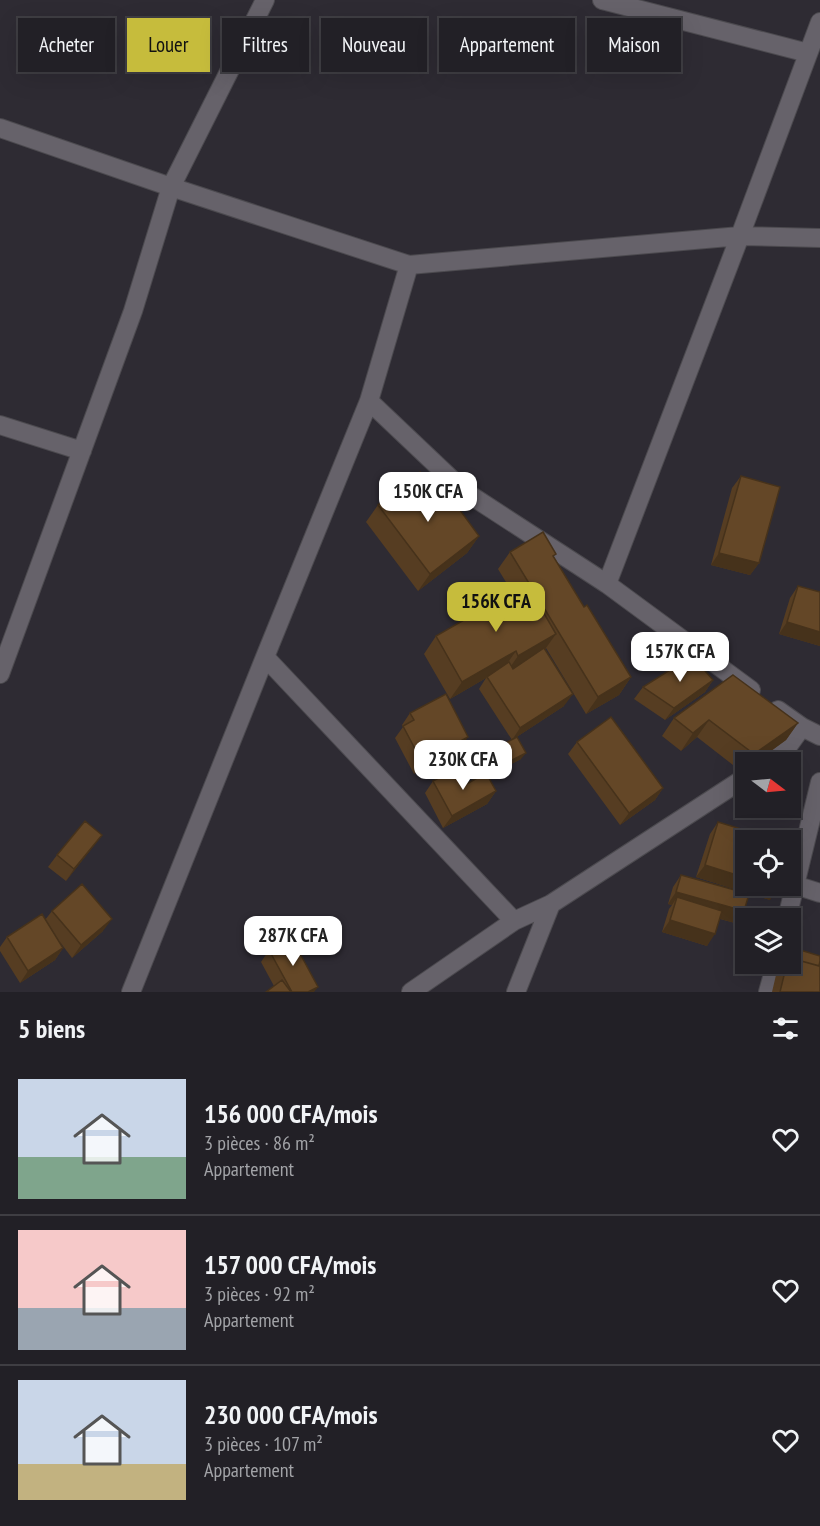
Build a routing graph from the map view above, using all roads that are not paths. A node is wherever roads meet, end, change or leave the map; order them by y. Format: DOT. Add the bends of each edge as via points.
graph roads {
  1 [pos="265,0"];
  2 [pos="602,0"];
  3 [pos="820,21"];
  4 [pos="808,53"];
  5 [pos="0,129"];
  6 [pos="171,188"];
  7 [pos="740,236"];
  8 [pos="820,238"];
  9 [pos="409,265"];
  10 [pos="369,401"];
  11 [pos="0,425"];
  12 [pos="82,451"];
  13 [pos="607,584"];
  14 [pos="265,657"];
  15 [pos="0,674"];
  16 [pos="802,727"];
  17 [pos="820,736"];
  18 [pos="780,752"];
  19 [pos="820,782"];
  20 [pos="735,784"];
  21 [pos="801,860"];
  22 [pos="801,887"];
  23 [pos="820,893"];
  24 [pos="551,904"];
  25 [pos="514,921"];
  26 [pos="773,974"];
  27 [pos="132,992"];
  28 [pos="411,992"];
  29 [pos="516,992"];
  30 [pos="768,992"];
  1 -- 6 [label="street"];
  2 -- 4 [label="street"];
  3 -- 4 [label="street"];
  4 -- 7 [label="street"];
  5 -- 6 [label="street"];
  6 -- 9 [label="street"];
  6 -- 12 [label="street" via="133,311"];
  7 -- 8 [label="street"];
  7 -- 9 [label="street"];
  7 -- 13 [label="street"];
  9 -- 10 [label="street"];
  10 -- 13 [label="street" via="464,491"];
  10 -- 14 [label="street"];
  11 -- 12 [label="street"];
  12 -- 15 [label="street"];
  13 -- 16 [label="street"];
  14 -- 25 [label="street"];
  14 -- 27 [label="street"];
  16 -- 17 [label="street"];
  16 -- 18 [label="street"];
  19 -- 21 [label="street"];
  20 -- 24 [label="street"];
  22 -- 23 [label="street"];
  24 -- 25 [label="street"];
  24 -- 29 [label="street"];
  25 -- 28 [label="street"];
  26 -- 30 [label="street"];
}
